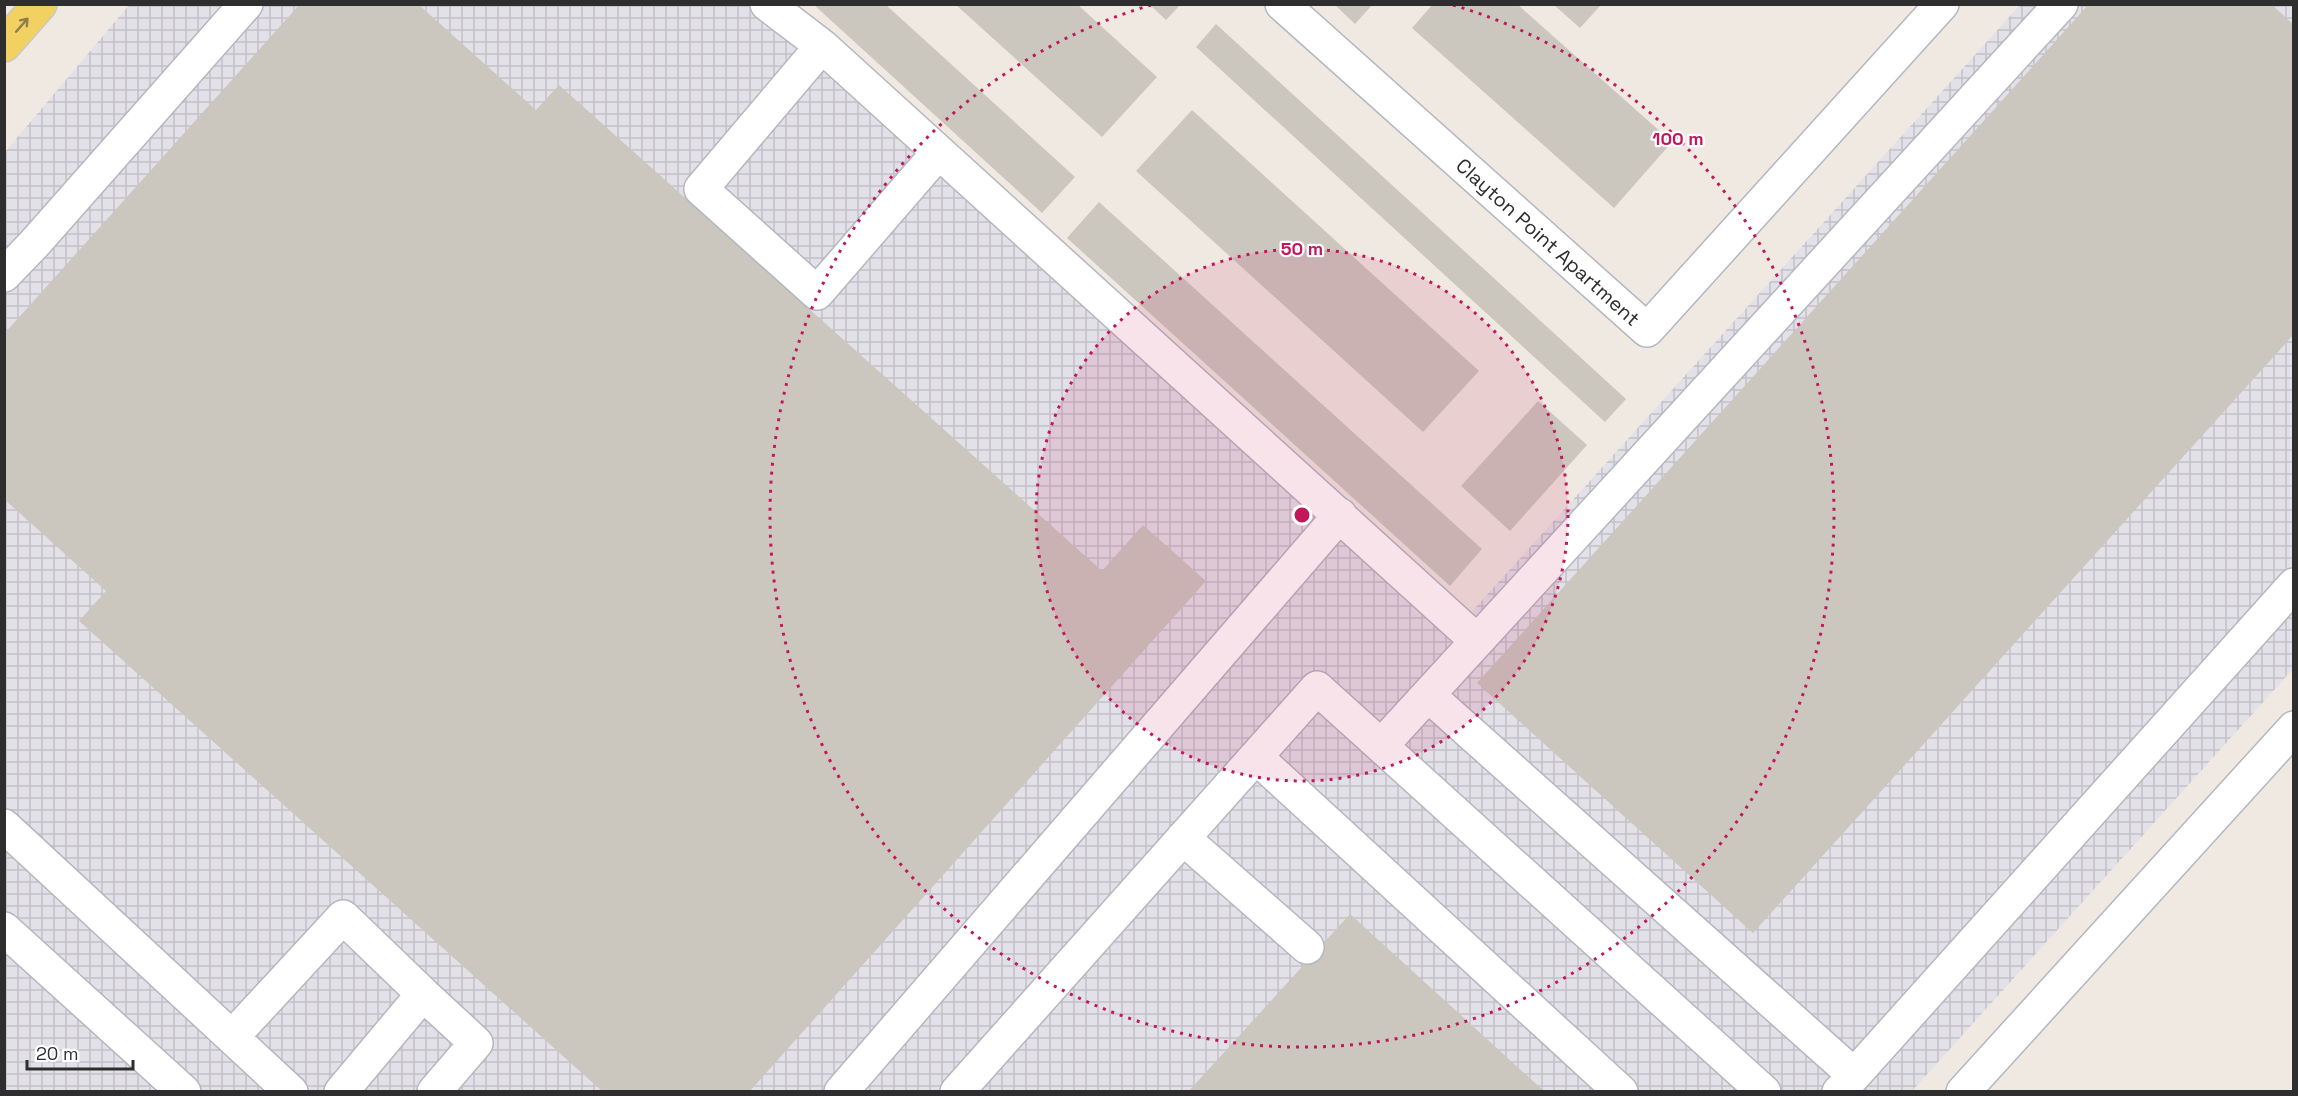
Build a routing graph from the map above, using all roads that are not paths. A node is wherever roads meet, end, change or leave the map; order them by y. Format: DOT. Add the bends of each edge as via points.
graph roads {
  1 [pos="40,4"];
  2 [pos="246,4"];
  3 [pos="767,4"];
  4 [pos="1282,4"];
  5 [pos="1942,4"];
  6 [pos="2061,4"];
  7 [pos="4,45"];
  8 [pos="822,46"];
  9 [pos="938,153"];
  10 [pos="4,275"];
  11 [pos="1340,515"];
  12 [pos="2294,585"];
  13 [pos="1477,641"];
  14 [pos="1428,695"];
  15 [pos="2294,728"];
  16 [pos="1381,746"];
  17 [pos="1256,757"];
  18 [pos="4,826"];
  19 [pos="1183,838"];
  20 [pos="4,929"];
  21 [pos="1306,947"];
  22 [pos="423,994"];
  23 [pos="232,1037"];
  24 [pos="1846,1083"];
  25 [pos="184,1092"];
  26 [pos="291,1092"];
  27 [pos="341,1092"];
  28 [pos="434,1092"];
  29 [pos="841,1092"];
  30 [pos="957,1092"];
  31 [pos="1621,1092"];
  32 [pos="1764,1092"];
  33 [pos="1964,1092"];
  7 -- 1 [label="main road, one-way"];
  2 -- 10 [label="lane"];
  3 -- 8 [label="lane"];
  4 -- 5 [label="lane, Clayton Point Apartment" via="1647,330"];
  6 -- 13 [label="lane"];
  8 -- 9 [label="lane"];
  8 -- 9 [label="lane" via="701,189 817,293"];
  9 -- 11 [label="lane"];
  11 -- 13 [label="lane"];
  11 -- 29 [label="lane"];
  12 -- 24 [label="lane"];
  13 -- 14 [label="lane"];
  14 -- 16 [label="lane"];
  14 -- 24 [label="lane"];
  15 -- 33 [label="lane"];
  16 -- 17 [label="lane" via="1317,688"];
  16 -- 32 [label="lane"];
  17 -- 19 [label="lane"];
  17 -- 31 [label="lane"];
  18 -- 23 [label="lane"];
  19 -- 21 [label="lane"];
  19 -- 30 [label="lane"];
  20 -- 25 [label="lane"];
  22 -- 23 [label="lane" via="343,917"];
  22 -- 27 [label="lane"];
  22 -- 28 [label="lane" via="476,1043"];
  23 -- 26 [label="lane"];
}
